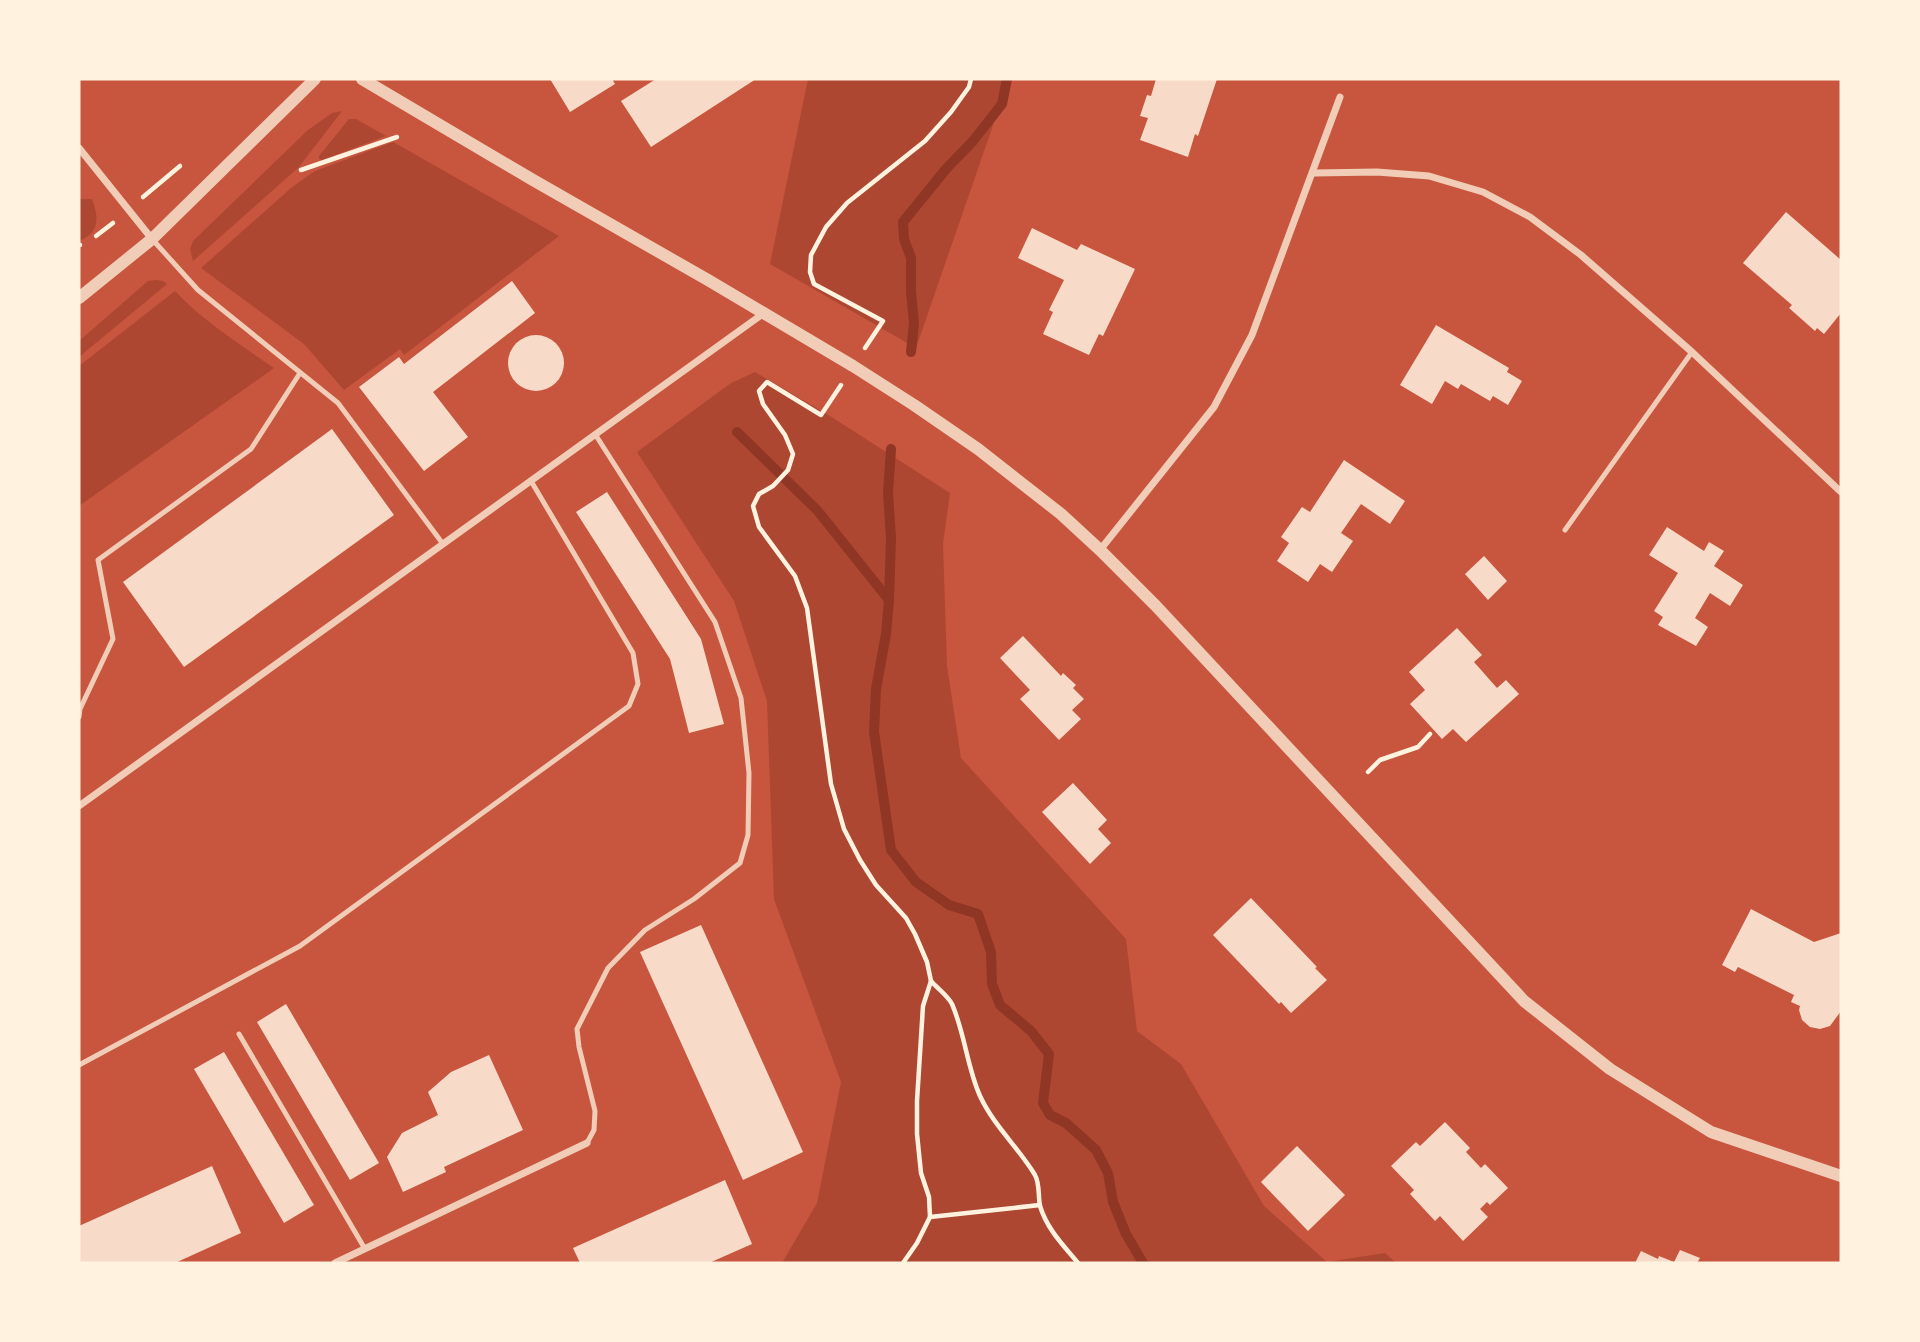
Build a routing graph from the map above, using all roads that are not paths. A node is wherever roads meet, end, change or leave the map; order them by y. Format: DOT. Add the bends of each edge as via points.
graph roads {
  1 [pos="315,79"];
  2 [pos="362,79"];
  3 [pos="1340,97"];
  4 [pos="79,149"];
  5 [pos="1313,173"];
  6 [pos="152,239"];
  7 [pos="79,298"];
  8 [pos="764,313"];
  9 [pos="1692,352"];
  10 [pos="300,373"];
  11 [pos="596,434"];
  12 [pos="531,481"];
  13 [pos="1841,492"];
  14 [pos="1564,530"];
  15 [pos="443,544"];
  16 [pos="1100,550"];
  17 [pos="79,717"];
  18 [pos="79,806"];
  19 [pos="239,1034"];
  20 [pos="79,1065"];
  21 [pos="587,1143"];
  22 [pos="1841,1176"];
  23 [pos="365,1249"];
  24 [pos="334,1263"];
  1 -- 6 [label="street"];
  2 -- 8 [label="street"];
  3 -- 5 [label="street"];
  4 -- 6 [label="street"];
  5 -- 9 [label="street" via="1429,176 1483,192 1530,217 1581,255"];
  5 -- 16 [label="street" via="1252,335 1214,407"];
  6 -- 7 [label="street"];
  6 -- 10 [label="lane" via="198,290"];
  8 -- 11 [label="street"];
  8 -- 16 [label="street" via="978,449"];
  9 -- 13 [label="street"];
  9 -- 14 [label="lane"];
  10 -- 15 [label="lane" via="338,403"];
  10 -- 17 [label="lane" via="251,449 98,559 113,639"];
  11 -- 12 [label="street"];
  11 -- 21 [label="lane" via="715,622 741,698 749,773 748,835 740,863 645,930 608,968 577,1029 595,1111 594,1130"];
  12 -- 15 [label="street"];
  12 -- 20 [label="lane" via="633,653 638,684 629,706 300,946"];
  15 -- 18 [label="street"];
  16 -- 22 [label="street" via="1524,1001 1610,1069 1711,1132"];
  19 -- 23 [label="lane"];
  21 -- 23 [label="street"];
  23 -- 24 [label="street"];
}
